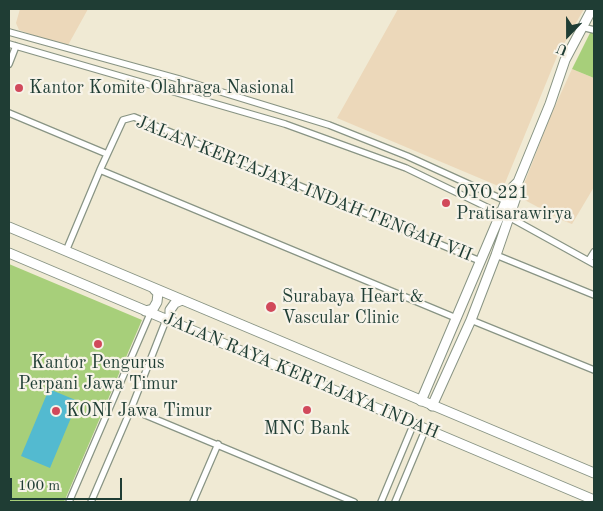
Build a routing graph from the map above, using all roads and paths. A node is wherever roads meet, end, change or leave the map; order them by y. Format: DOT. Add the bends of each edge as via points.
graph roads {
  1 [pos="592,9"];
  2 [pos="582,27"];
  3 [pos="594,30"];
  4 [pos="9,32"];
  5 [pos="9,44"];
  6 [pos="16,46"];
  7 [pos="9,64"];
  8 [pos="151,78"];
  9 [pos="176,86"];
  10 [pos="9,113"];
  11 [pos="287,118"];
  12 [pos="107,154"];
  13 [pos="100,170"];
  14 [pos="506,210"];
  15 [pos="9,227"];
  16 [pos="493,231"];
  17 [pos="503,236"];
  18 [pos="66,251"];
  19 [pos="594,252"];
  20 [pos="9,253"];
  21 [pos="496,255"];
  22 [pos="480,261"];
  23 [pos="592,262"];
  24 [pos="154,288"];
  25 [pos="594,294"];
  26 [pos="182,300"];
  27 [pos="148,312"];
  28 [pos="456,318"];
  29 [pos="471,320"];
  30 [pos="169,321"];
  31 [pos="594,370"];
  32 [pos="433,373"];
  33 [pos="445,378"];
  34 [pos="421,401"];
  35 [pos="432,406"];
  36 [pos="131,409"];
  37 [pos="414,423"];
  38 [pos="426,428"];
  39 [pos="218,444"];
  40 [pos="594,473"];
  41 [pos="594,500"];
  42 [pos="69,502"];
  43 [pos="91,502"];
  44 [pos="193,502"];
  45 [pos="354,502"];
  46 [pos="381,502"];
  47 [pos="395,502"];
  1 -- 2 [label="main road"];
  2 -- 3 [label="street"];
  2 -- 14 [label="main road" via="565,60 518,182 517,194"];
  4 -- 8 [label="street"];
  5 -- 6 [label="street"];
  6 -- 7 [label="street"];
  6 -- 8 [label="street"];
  8 -- 9 [label="street"];
  8 -- 9 [label="street"];
  9 -- 11 [label="street"];
  9 -- 11 [label="street"];
  10 -- 12 [label="street"];
  11 -- 14 [label="street"];
  11 -- 14 [label="street" via="329,125 407,156"];
  12 -- 13 [label="street, JALAN KERTAJAYA INDAH TENGAH VII"];
  12 -- 22 [label="street, JALAN KERTAJAYA INDAH TENGAH VII" via="123,120 141,119"];
  13 -- 18 [label="street, JALAN KERTAJAYA INDAH TENGAH VII"];
  13 -- 28 [label="street"];
  14 -- 16 [label="main road"];
  14 -- 17 [label="main road"];
  14 -- 23 [label="street"];
  15 -- 18 [label="main road, JALAN RAYA KERTAJAYA INDAH"];
  16 -- 17 [label="main road"];
  16 -- 22 [label="main road"];
  17 -- 21 [label="main road"];
  18 -- 24 [label="main road, JALAN RAYA KERTAJAYA INDAH"];
  19 -- 23 [label="street"];
  20 -- 27 [label="main road, JALAN RAYA KERTAJAYA INDAH"];
  21 -- 25 [label="street"];
  21 -- 29 [label="main road"];
  22 -- 28 [label="main road"];
  24 -- 26 [label="main road, JALAN RAYA KERTAJAYA INDAH"];
  24 -- 27 [label="main road" via="158,294 156,306"];
  26 -- 30 [label="main road" via="170,310"];
  26 -- 34 [label="main road, JALAN RAYA KERTAJAYA INDAH"];
  27 -- 30 [label="main road, JALAN RAYA KERTAJAYA INDAH"];
  27 -- 42 [label="street"];
  28 -- 32 [label="main road"];
  29 -- 31 [label="street"];
  29 -- 33 [label="main road"];
  30 -- 36 [label="street"];
  30 -- 37 [label="main road, JALAN RAYA KERTAJAYA INDAH"];
  32 -- 33 [label="main road"];
  32 -- 34 [label="main road"];
  33 -- 35 [label="main road"];
  34 -- 35 [label="main road, JALAN RAYA KERTAJAYA INDAH"];
  35 -- 40 [label="main road, JALAN RAYA KERTAJAYA INDAH"];
  36 -- 39 [label="street"];
  36 -- 43 [label="street"];
  37 -- 38 [label="main road, JALAN RAYA KERTAJAYA INDAH"];
  37 -- 46 [label="street"];
  38 -- 41 [label="main road, JALAN RAYA KERTAJAYA INDAH"];
  38 -- 47 [label="street"];
  39 -- 44 [label="street"];
  39 -- 45 [label="street"];
}
